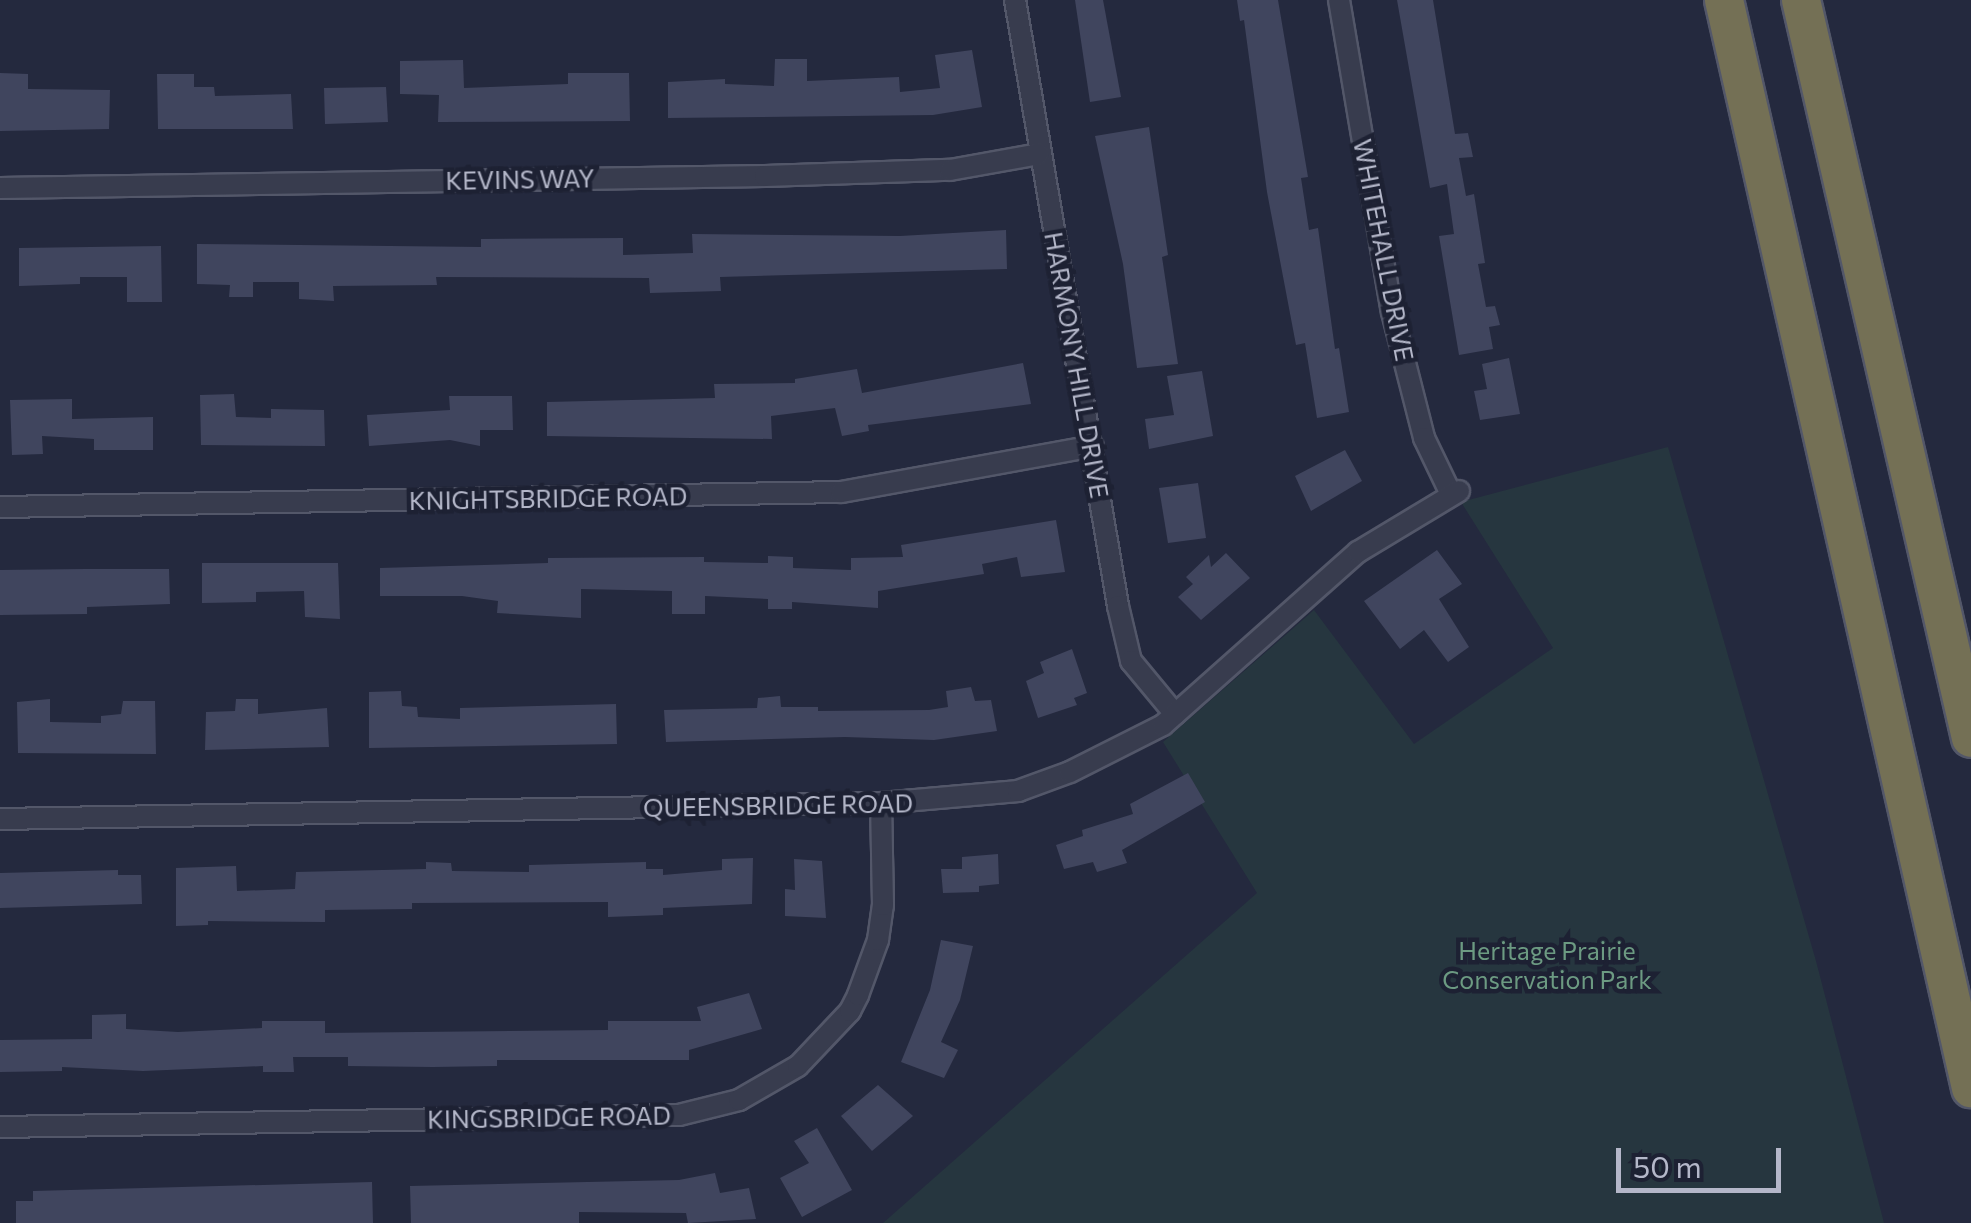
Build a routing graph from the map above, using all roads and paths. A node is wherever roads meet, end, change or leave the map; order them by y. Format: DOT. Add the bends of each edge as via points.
graph roads {
  1 [pos="1015,0"];
  2 [pos="1339,0"];
  3 [pos="1724,0"];
  4 [pos="1801,0"];
  5 [pos="1039,154"];
  6 [pos="0,188"];
  7 [pos="1093,446"];
  8 [pos="1455,492"];
  9 [pos="0,507"];
  10 [pos="1176,714"];
  11 [pos="1971,738"];
  12 [pos="881,802"];
  13 [pos="0,819"];
  14 [pos="1971,1088"];
  15 [pos="0,1128"];
  1 -- 5 [label="street, HARMONY HILL DRIVE"];
  2 -- 8 [label="street, WHITEHALL DRIVE" via="1392,312 1424,438"];
  3 -- 14 [label="highway"];
  4 -- 11 [label="highway"];
  5 -- 6 [label="street, KEVINS WAY" via="950,170 783,176"];
  5 -- 7 [label="street, HARMONY HILL DRIVE"];
  7 -- 9 [label="street, KNIGHTSBRIDGE ROAD" via="841,492"];
  7 -- 10 [label="street, HARMONY HILL DRIVE" via="1131,661"];
  8 -- 10 [label="street, QUEENSBRIDGE ROAD" via="1358,552"];
  10 -- 12 [label="street, QUEENSBRIDGE ROAD" via="1128,746 1018,790"];
  12 -- 13 [label="street, QUEENSBRIDGE ROAD"];
  12 -- 15 [label="street, KINGSBRIDGE ROAD" via="878,940 850,1012 798,1066 739,1100 679,1114"];
}
